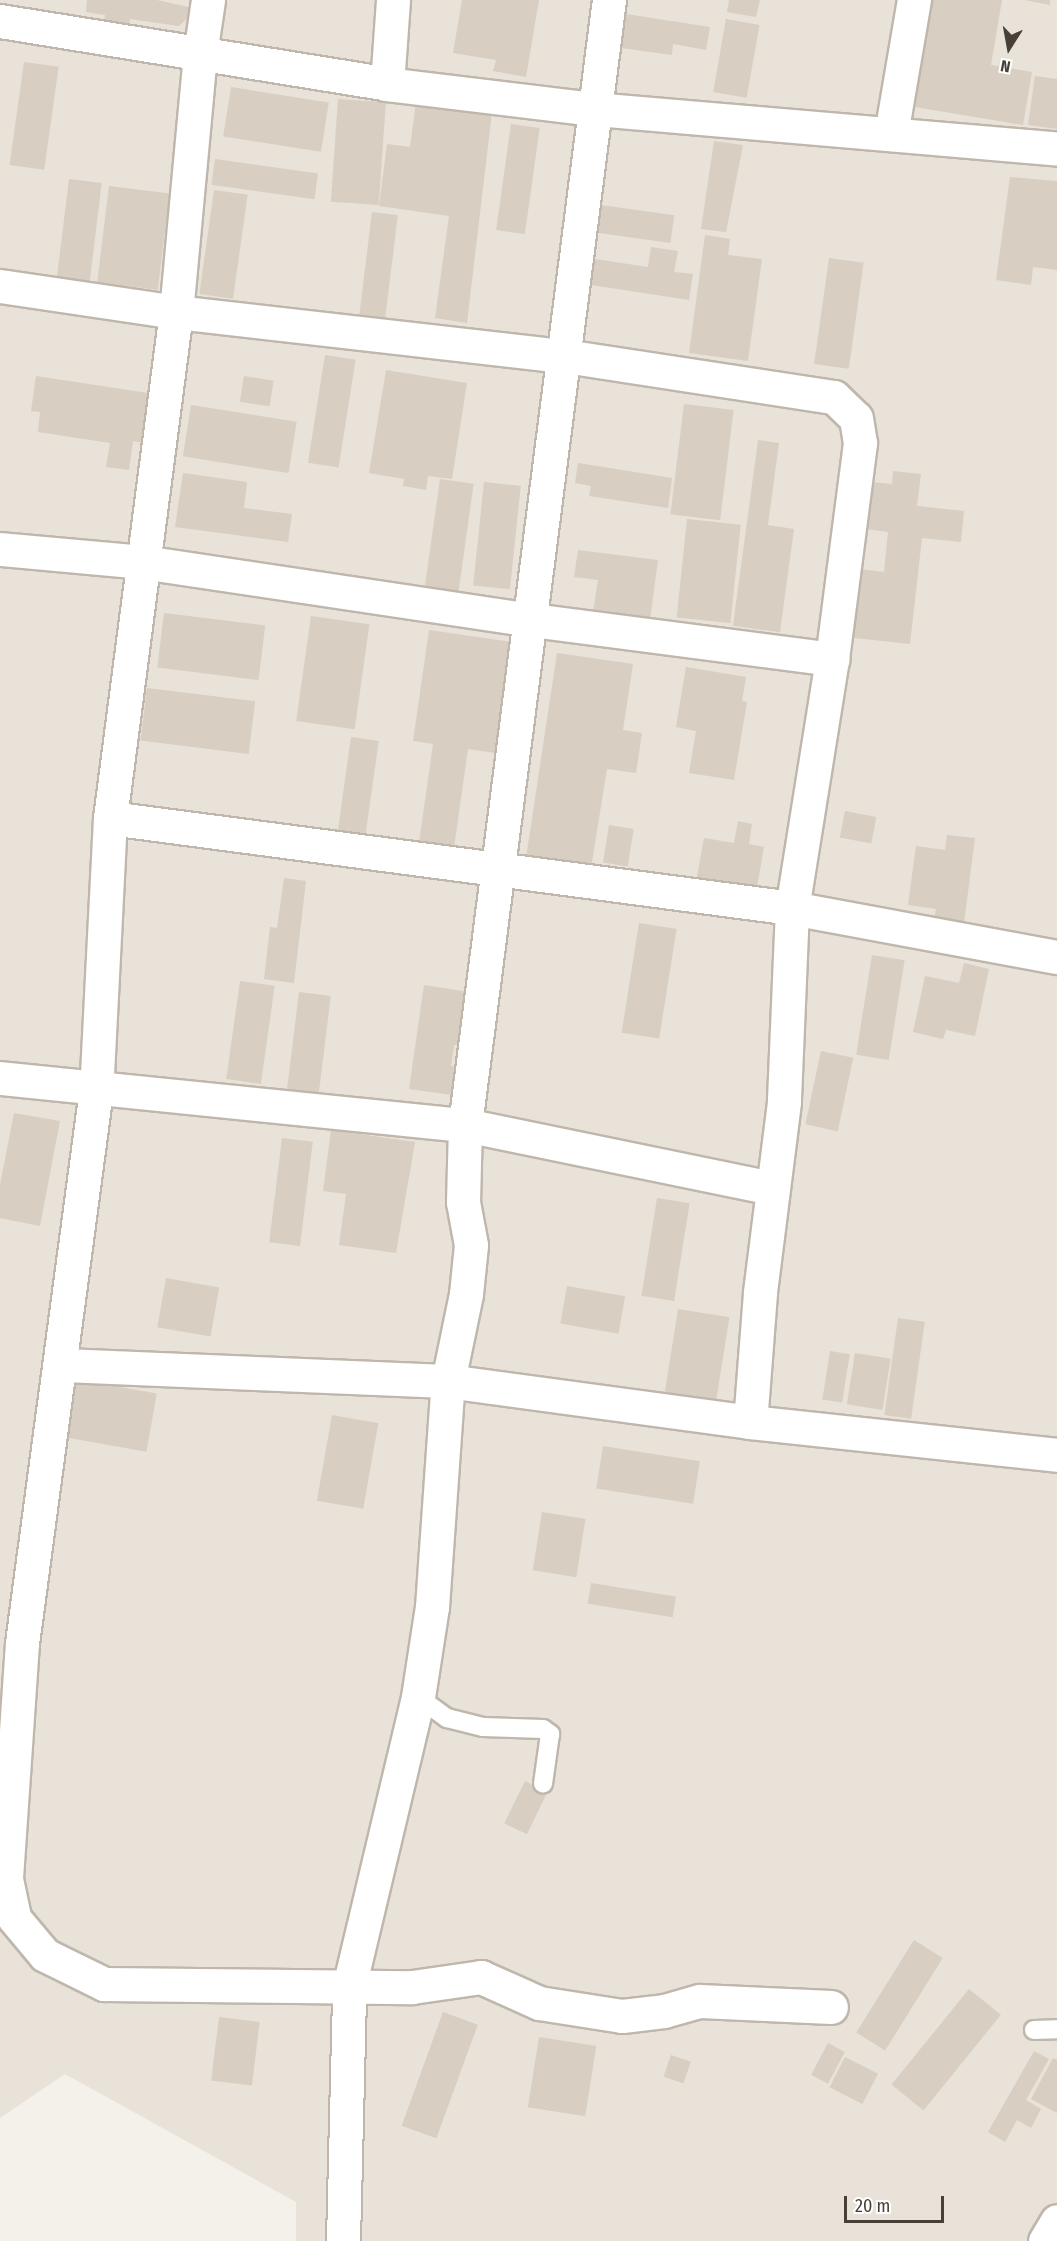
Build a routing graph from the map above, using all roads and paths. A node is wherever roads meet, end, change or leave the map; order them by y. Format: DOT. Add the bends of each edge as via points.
graph roads {
  1 [pos="208,0"];
  2 [pos="393,0"];
  3 [pos="609,0"];
  4 [pos="914,0"];
  5 [pos="0,21"];
  6 [pos="200,54"];
  7 [pos="387,84"];
  8 [pos="595,110"];
  9 [pos="891,134"];
  10 [pos="1057,149"];
  11 [pos="0,286"];
  12 [pos="176,312"];
  13 [pos="566,356"];
  14 [pos="0,549"];
  15 [pos="144,562"];
  16 [pos="532,620"];
  17 [pos="832,659"];
  18 [pos="110,818"];
  19 [pos="500,870"];
  20 [pos="792,908"];
  21 [pos="1057,957"];
  22 [pos="0,1078"];
  23 [pos="96,1090"];
  24 [pos="465,1125"];
  25 [pos="771,1188"];
  26 [pos="62,1365"];
  27 [pos="448,1381"];
  28 [pos="750,1422"];
  29 [pos="1057,1455"];
  30 [pos="418,1698"];
  31 [pos="543,1784"];
  32 [pos="349,1987"];
  33 [pos="831,2007"];
  34 [pos="1057,2029"];
  35 [pos="1034,2030"];
  36 [pos="1057,2221"];
  37 [pos="343,2241"];
  38 [pos="1045,2241"];
  1 -- 6 [label="street"];
  2 -- 7 [label="street"];
  3 -- 8 [label="street"];
  4 -- 9 [label="street"];
  5 -- 6 [label="street"];
  6 -- 7 [label="street"];
  6 -- 12 [label="street"];
  7 -- 8 [label="street"];
  8 -- 9 [label="street"];
  8 -- 13 [label="street"];
  9 -- 10 [label="street"];
  11 -- 12 [label="street"];
  12 -- 13 [label="street"];
  12 -- 15 [label="street"];
  13 -- 16 [label="street"];
  13 -- 17 [label="street" via="834,397 856,418 860,443"];
  14 -- 15 [label="street"];
  15 -- 16 [label="street"];
  15 -- 18 [label="street"];
  16 -- 17 [label="street"];
  16 -- 19 [label="street"];
  17 -- 20 [label="street"];
  18 -- 19 [label="street"];
  18 -- 23 [label="street"];
  19 -- 20 [label="street"];
  19 -- 24 [label="street"];
  20 -- 21 [label="street"];
  20 -- 25 [label="street" via="784,1101"];
  22 -- 23 [label="street"];
  23 -- 24 [label="street"];
  23 -- 26 [label="street"];
  24 -- 25 [label="street"];
  24 -- 27 [label="street" via="463,1202 471,1245 466,1294"];
  25 -- 28 [label="street"];
  26 -- 27 [label="street"];
  26 -- 32 [label="street" via="22,1643 6,1879 14,1918 45,1955 104,1984"];
  27 -- 28 [label="street"];
  27 -- 30 [label="street" via="432,1607"];
  28 -- 29 [label="street"];
  30 -- 31 [label="lane" via="447,1718 483,1727 543,1729 550,1734"];
  30 -- 32 [label="street"];
  32 -- 33 [label="street" via="412,1987 481,1977 539,2003 622,2016 664,2011 700,2001"];
  32 -- 37 [label="street"];
  34 -- 35 [label="lane"];
  36 -- 38 [label="street"];
}
